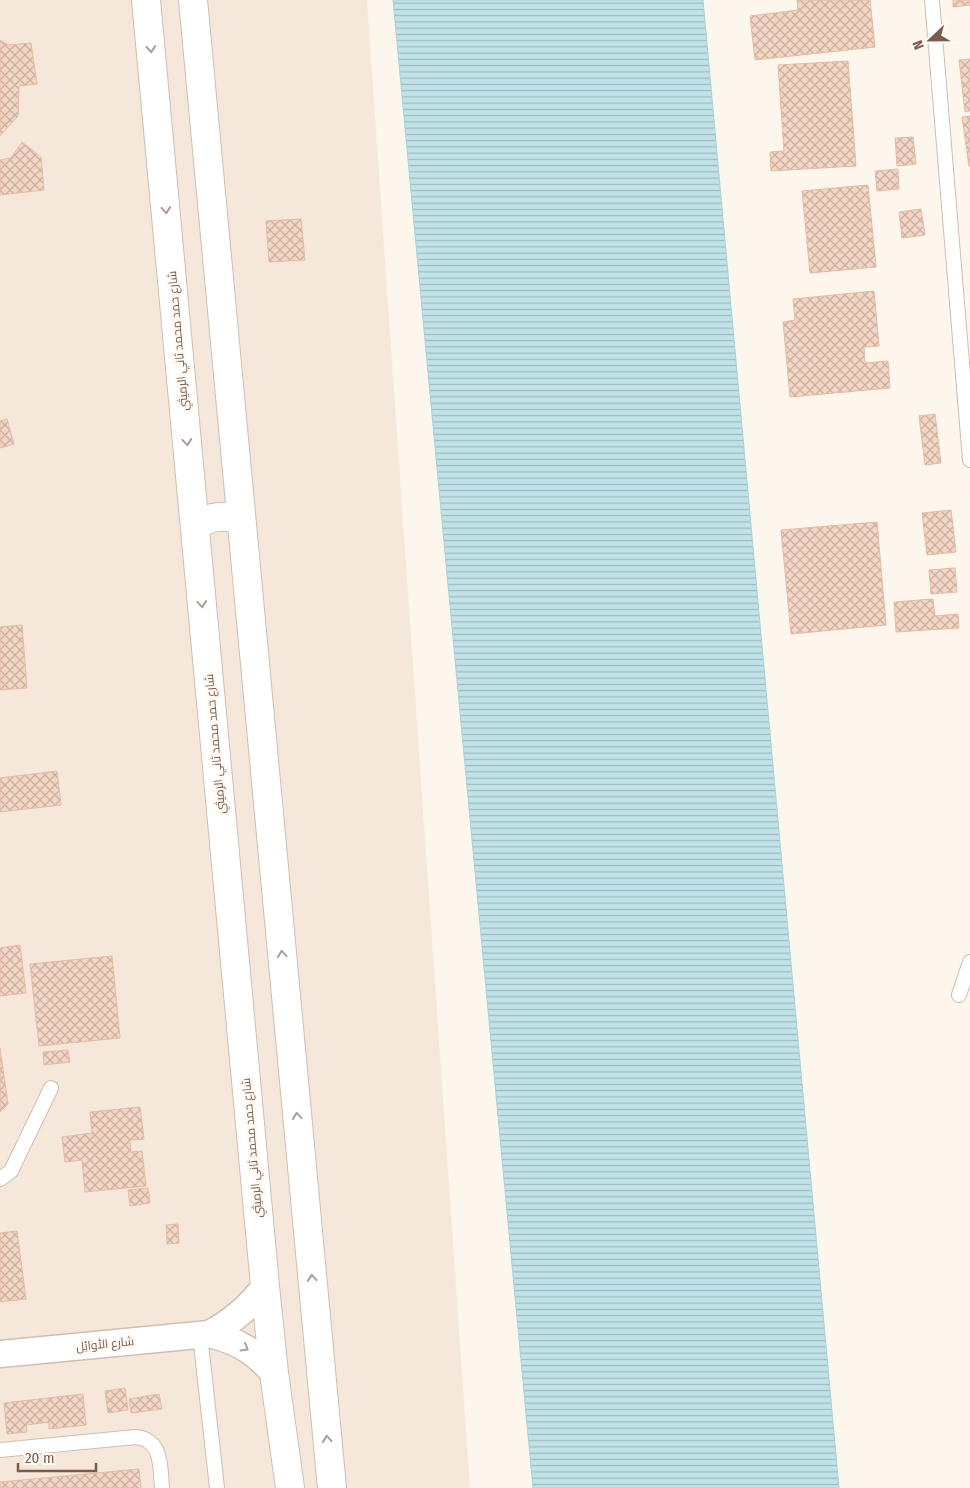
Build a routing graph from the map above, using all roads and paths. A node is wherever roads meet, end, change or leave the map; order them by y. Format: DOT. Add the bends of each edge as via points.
graph roads {
  1 [pos="146,0"];
  2 [pos="193,0"];
  3 [pos="932,0"];
  4 [pos="970,460"];
  5 [pos="241,520"];
  6 [pos="195,526"];
  7 [pos="970,962"];
  8 [pos="959,995"];
  9 [pos="51,1088"];
  10 [pos="0,1179"];
  11 [pos="265,1286"];
  12 [pos="205,1335"];
  13 [pos="0,1354"];
  14 [pos="274,1373"];
  15 [pos="0,1450"];
  16 [pos="162,1488"];
  17 [pos="216,1488"];
  18 [pos="290,1488"];
  19 [pos="332,1488"];
  1 -- 6 [label="street, شارع حمد محمد ثاني الرميثي, one-way"];
  2 -- 5 [label="street"];
  3 -- 4 [label="lane"];
  5 -- 6 [label="street" via="212,517"];
  19 -- 5 [label="street, one-way"];
  6 -- 11 [label="street, شارع حمد محمد ثاني الرميثي, one-way"];
  7 -- 8 [label="lane"];
  9 -- 10 [label="lane" via="11,1171"];
  11 -- 12 [label="street, شارع الأوائِل" via="235,1319"];
  11 -- 14 [label="street, شارع حمد محمد ثاني الرميثي"];
  12 -- 13 [label="street, شارع الأوائِل"];
  12 -- 14 [label="street, شارع الأوائِل, one-way" via="224,1338 252,1351"];
  12 -- 17 [label="lane"];
  14 -- 18 [label="street, شارع حمد محمد ثاني الرميثي"];
  15 -- 16 [label="lane" via="143,1438 150,1441 158,1454"];
}
